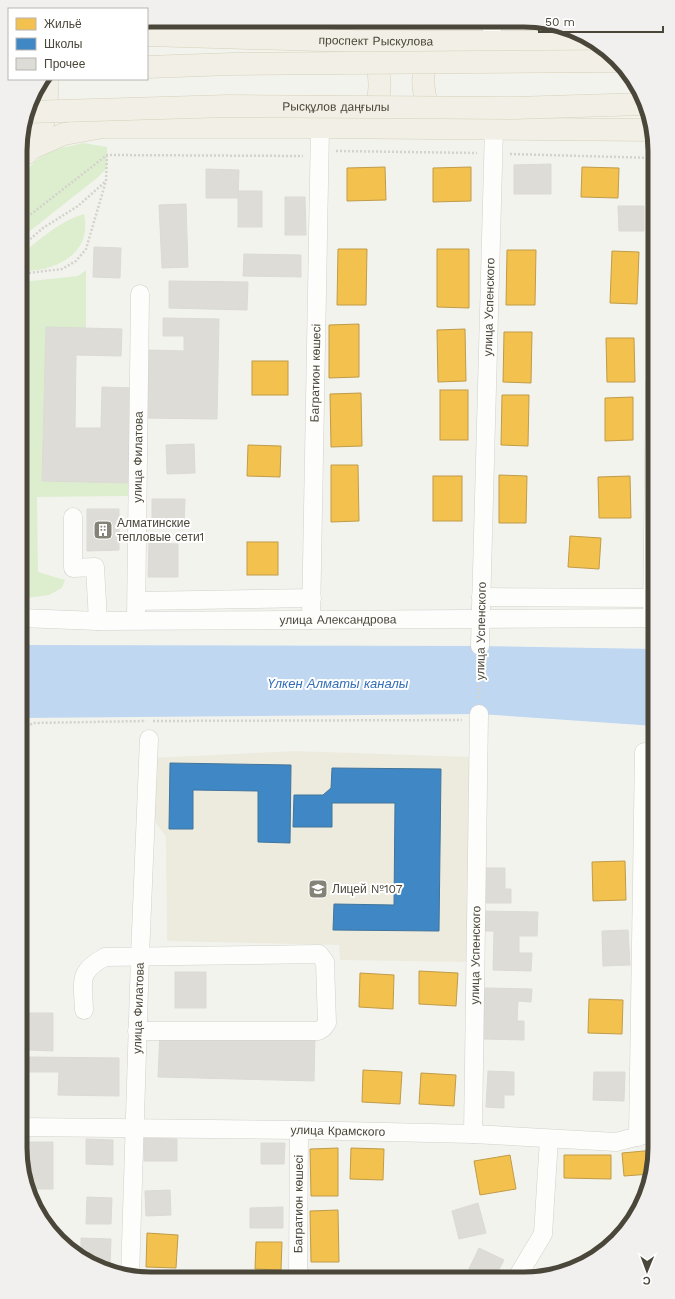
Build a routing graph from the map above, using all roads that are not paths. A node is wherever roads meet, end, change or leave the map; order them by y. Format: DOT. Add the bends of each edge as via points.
graph roads {
  1 [pos="322,30"];
  2 [pos="492,32"];
  3 [pos="153,33"];
  4 [pos="580,40"];
  5 [pos="354,41"];
  6 [pos="442,42"];
  7 [pos="609,61"];
  8 [pos="148,67"];
  9 [pos="47,83"];
  10 [pos="638,104"];
  11 [pos="34,112"];
  12 [pos="320,126"];
  13 [pos="360,128"];
  14 [pos="444,128"];
  15 [pos="494,128"];
  16 [pos="646,130"];
  17 [pos="27,153"];
  18 [pos="27,154"];
  19 [pos="140,294"];
  20 [pos="73,517"];
  21 [pos="481,597"];
  22 [pos="312,598"];
  23 [pos="648,598"];
  24 [pos="136,601"];
  25 [pos="27,618"];
  26 [pos="648,618"];
  27 [pos="136,620"];
  28 [pos="311,620"];
  29 [pos="480,620"];
  30 [pos="98,621"];
  31 [pos="480,646"];
  32 [pos="471,717"];
  33 [pos="149,739"];
  34 [pos="644,752"];
  35 [pos="140,956"];
  36 [pos="84,1010"];
  37 [pos="137,1031"];
  38 [pos="27,1127"];
  39 [pos="134,1128"];
  40 [pos="299,1130"];
  41 [pos="473,1134"];
  42 [pos="647,1134"];
  43 [pos="549,1139"];
  44 [pos="130,1270"];
  45 [pos="298,1272"];
  46 [pos="520,1272"];
  1 -- 3 [label="main road, проспект Рыскулова"];
  1 -- 5 [label="main road, проспект Рыскулова"];
  2 -- 4 [label="main road, проспект Рыскулова"];
  2 -- 6 [label="main road, проспект Рыскулова"];
  5 -- 6 [label="main road, проспект Рыскулова"];
  5 -- 13 [label="main road" via="367,49 379,72 377,101 368,120"];
  6 -- 14 [label="main road" via="431,52 423,86 432,115"];
  7 -- 8 [label="main road, bridge"];
  9 -- 17 [label="main road" via="48,105 42,129"];
  10 -- 11 [label="main road, Рысқұлов даңғылы, bridge" via="514,108 228,106"];
  12 -- 13 [label="main road"];
  12 -- 18 [label="main road" via="103,127 64,134"];
  12 -- 22 [label="street, Багратион көшесі"];
  13 -- 14 [label="main road"];
  14 -- 15 [label="main road"];
  15 -- 16 [label="main road"];
  15 -- 21 [label="street, улица Успенского"];
  19 -- 24 [label="street, улица Филатова"];
  20 -- 30 [label="street" via="74,568 94,567"];
  21 -- 23 [label="street"];
  21 -- 29 [label="street, улица Успенского"];
  22 -- 24 [label="street"];
  22 -- 28 [label="street, Багратион көшесі"];
  24 -- 27 [label="street, улица Филатова"];
  25 -- 30 [label="street, улица Александрова"];
  26 -- 29 [label="street, улица Александрова"];
  27 -- 28 [label="street, улица Александрова"];
  27 -- 30 [label="street, улица Александрова"];
  28 -- 29 [label="street, улица Александрова"];
  29 -- 31 [label="street, улица Успенского"];
  32 -- 41 [label="street, улица Успенского"];
  33 -- 35 [label="street, улица Филатова"];
  34 -- 42 [label="street"];
  35 -- 36 [label="street" via="105,957 90,965 83,976"];
  35 -- 37 [label="street, улица Филатова"];
  35 -- 37 [label="street" via="319,954 325,962 327,1023 318,1031"];
  37 -- 39 [label="street, улица Филатова"];
  38 -- 39 [label="street, улица Крамского"];
  39 -- 40 [label="street, улица Крамского"];
  39 -- 44 [label="street, улица Филатова"];
  40 -- 41 [label="street, улица Крамского"];
  40 -- 45 [label="street, Багратион көшесі"];
  41 -- 43 [label="street, улица Крамского"];
  42 -- 43 [label="street, улица Крамского" via="616,1142"];
  43 -- 46 [label="street" via="542,1234"];
}
